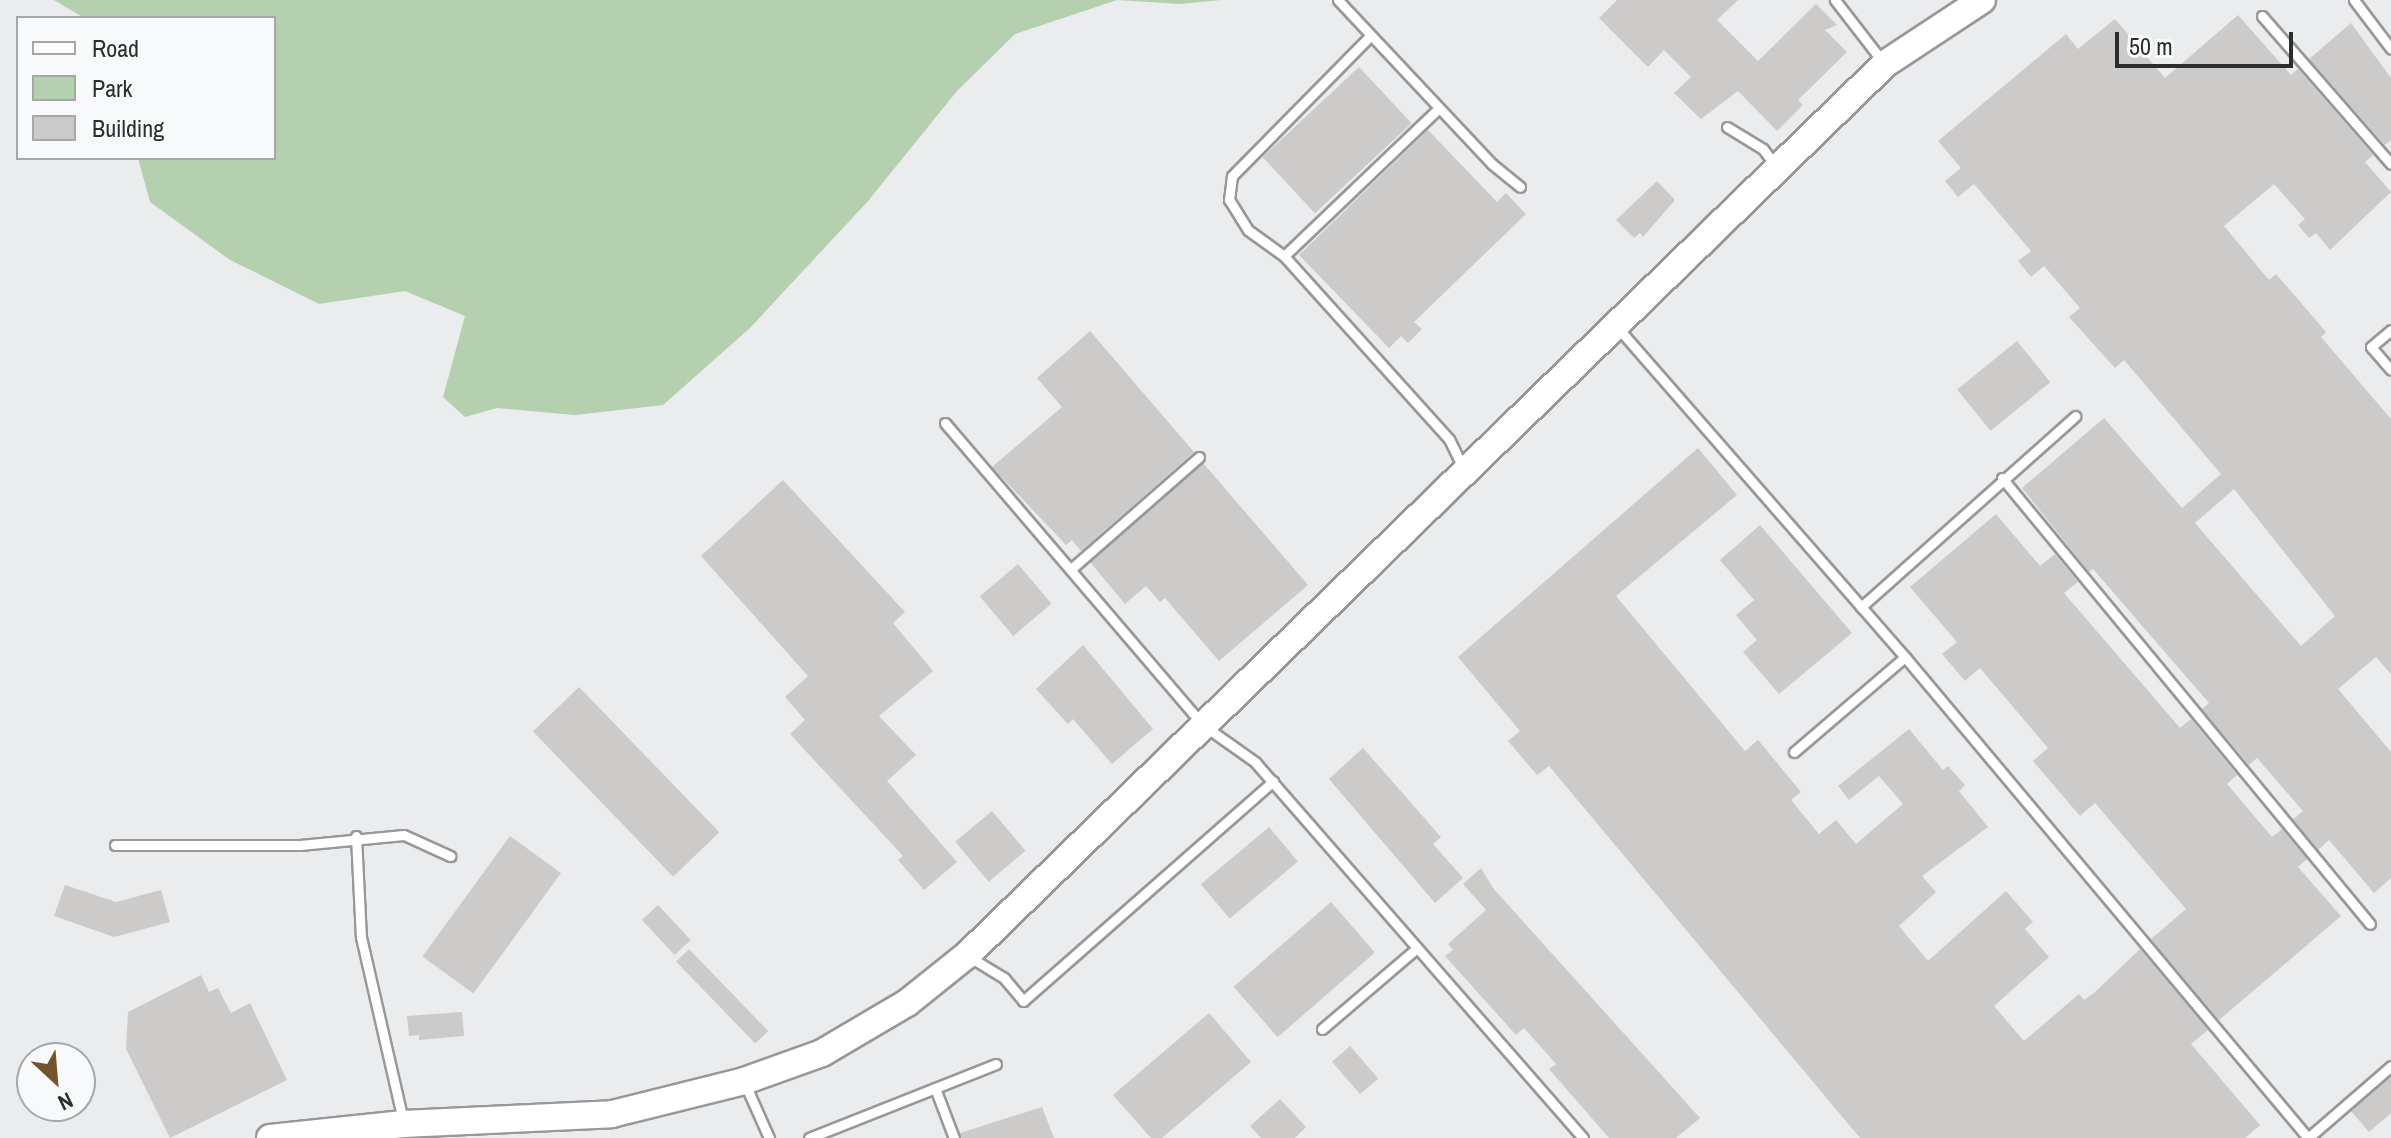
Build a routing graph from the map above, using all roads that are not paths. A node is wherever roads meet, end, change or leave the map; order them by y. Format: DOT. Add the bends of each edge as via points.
graph roads {
  1 [pos="1338,0"];
  2 [pos="1835,0"];
  3 [pos="1982,0"];
  4 [pos="2354,0"];
  5 [pos="2262,16"];
  6 [pos="1370,36"];
  7 [pos="2391,49"];
  8 [pos="1885,64"];
  9 [pos="1439,108"];
  10 [pos="1727,127"];
  11 [pos="2391,164"];
  12 [pos="1778,168"];
  13 [pos="1520,187"];
  14 [pos="1284,256"];
  15 [pos="1616,325"];
  16 [pos="2391,330"];
  17 [pos="2391,370"];
  18 [pos="2075,416"];
  19 [pos="945,423"];
  20 [pos="1199,457"];
  21 [pos="1467,475"];
  22 [pos="2002,478"];
  23 [pos="1071,569"];
  24 [pos="1861,607"];
  25 [pos="1905,657"];
  26 [pos="1203,725"];
  27 [pos="1794,752"];
  28 [pos="1273,781"];
  29 [pos="356,836"];
  30 [pos="115,845"];
  31 [pos="450,856"];
  32 [pos="2370,924"];
  33 [pos="1417,948"];
  34 [pos="967,955"];
  35 [pos="1322,1029"];
  36 [pos="996,1064"];
  37 [pos="2391,1066"];
  38 [pos="744,1081"];
  39 [pos="935,1088"];
  40 [pos="403,1124"];
  41 [pos="432,1131"];
  42 [pos="270,1138"];
  43 [pos="769,1138"];
  44 [pos="809,1138"];
  45 [pos="954,1138"];
  46 [pos="1583,1138"];
  47 [pos="2308,1138"];
  1 -- 6 [label="lane"];
  2 -- 8 [label="lane"];
  3 -- 8 [label="street"];
  4 -- 7 [label="lane"];
  5 -- 11 [label="lane"];
  6 -- 9 [label="lane"];
  6 -- 14 [label="lane" via="1232,176 1229,200 1248,230"];
  8 -- 12 [label="street"];
  9 -- 13 [label="lane"];
  9 -- 14 [label="lane"];
  10 -- 12 [label="lane" via="1763,149"];
  12 -- 15 [label="street"];
  14 -- 21 [label="lane" via="1449,439"];
  15 -- 21 [label="street"];
  15 -- 24 [label="lane"];
  16 -- 17 [label="lane" via="2371,347"];
  18 -- 22 [label="lane"];
  19 -- 23 [label="lane"];
  20 -- 23 [label="lane"];
  21 -- 26 [label="street"];
  22 -- 24 [label="lane"];
  22 -- 32 [label="lane"];
  23 -- 26 [label="lane"];
  24 -- 25 [label="lane"];
  25 -- 27 [label="lane"];
  25 -- 47 [label="lane"];
  26 -- 28 [label="lane"];
  26 -- 34 [label="street"];
  28 -- 33 [label="lane"];
  28 -- 34 [label="lane" via="1023,1001 1004,978"];
  29 -- 30 [label="lane" via="300,845"];
  29 -- 31 [label="lane" via="404,835"];
  29 -- 40 [label="lane" via="361,937"];
  33 -- 35 [label="lane"];
  33 -- 46 [label="lane"];
  34 -- 38 [label="street" via="907,1003 822,1053"];
  36 -- 39 [label="lane"];
  37 -- 47 [label="lane"];
  38 -- 41 [label="street" via="612,1114"];
  38 -- 43 [label="lane"];
  39 -- 44 [label="lane"];
  39 -- 45 [label="lane"];
  40 -- 41 [label="street"];
  40 -- 42 [label="street"];
}
